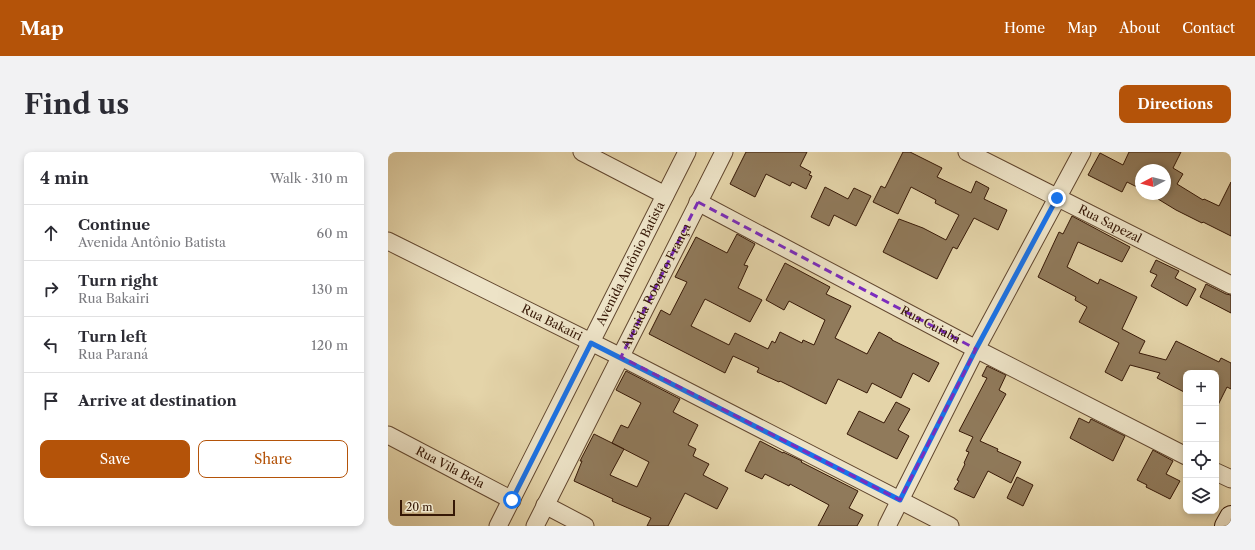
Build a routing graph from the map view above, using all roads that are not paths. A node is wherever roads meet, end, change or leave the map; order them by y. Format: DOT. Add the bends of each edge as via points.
graph roads {
  1 [pos="582,152"];
  2 [pos="687,152"];
  3 [pos="724,152"];
  4 [pos="967,152"];
  5 [pos="1082,152"];
  6 [pos="665,195"];
  7 [pos="1057,198"];
  8 [pos="698,202"];
  9 [pos="388,241"];
  10 [pos="1231,285"];
  11 [pos="591,343"];
  12 [pos="976,349"];
  13 [pos="621,357"];
  14 [pos="388,435"];
  15 [pos="1183,454"];
  16 [pos="1219,473"];
  17 [pos="1231,479"];
  18 [pos="512,500"];
  19 [pos="900,500"];
  20 [pos="545,505"];
  21 [pos="1231,517"];
  22 [pos="498,526"];
  23 [pos="535,526"];
  24 [pos="585,526"];
  25 [pos="887,526"];
  26 [pos="950,526"];
  27 [pos="1226,526"];
  1 -- 6 [label="street"];
  2 -- 6 [label="street, Avenida Antônio Batista"];
  3 -- 8 [label="street, Avenida Roberto França"];
  4 -- 7 [label="street, Rua Sapezal"];
  5 -- 7 [label="street"];
  6 -- 11 [label="street, Avenida Antônio Batista"];
  7 -- 10 [label="street, Rua Sapezal"];
  7 -- 12 [label="street"];
  8 -- 12 [label="street, Rua Cuiabá"];
  8 -- 13 [label="street, Avenida Roberto França"];
  9 -- 11 [label="street, Rua Bakairi"];
  11 -- 13 [label="street, Rua Bakairi"];
  11 -- 18 [label="street, Avenida Antônio Batista"];
  12 -- 15 [label="street, Rua Cuiabá"];
  12 -- 19 [label="street"];
  13 -- 19 [label="street, Rua Bakairi"];
  13 -- 20 [label="street, Avenida Roberto França"];
  14 -- 18 [label="street, Rua Vila Bela"];
  16 -- 17 [label="street"];
  18 -- 22 [label="street, Avenida Antônio Batista"];
  19 -- 25 [label="street"];
  19 -- 26 [label="street, Rua Bakairi"];
  20 -- 23 [label="street, Avenida Roberto França"];
  20 -- 24 [label="street"];
  21 -- 27 [label="street"];
}
